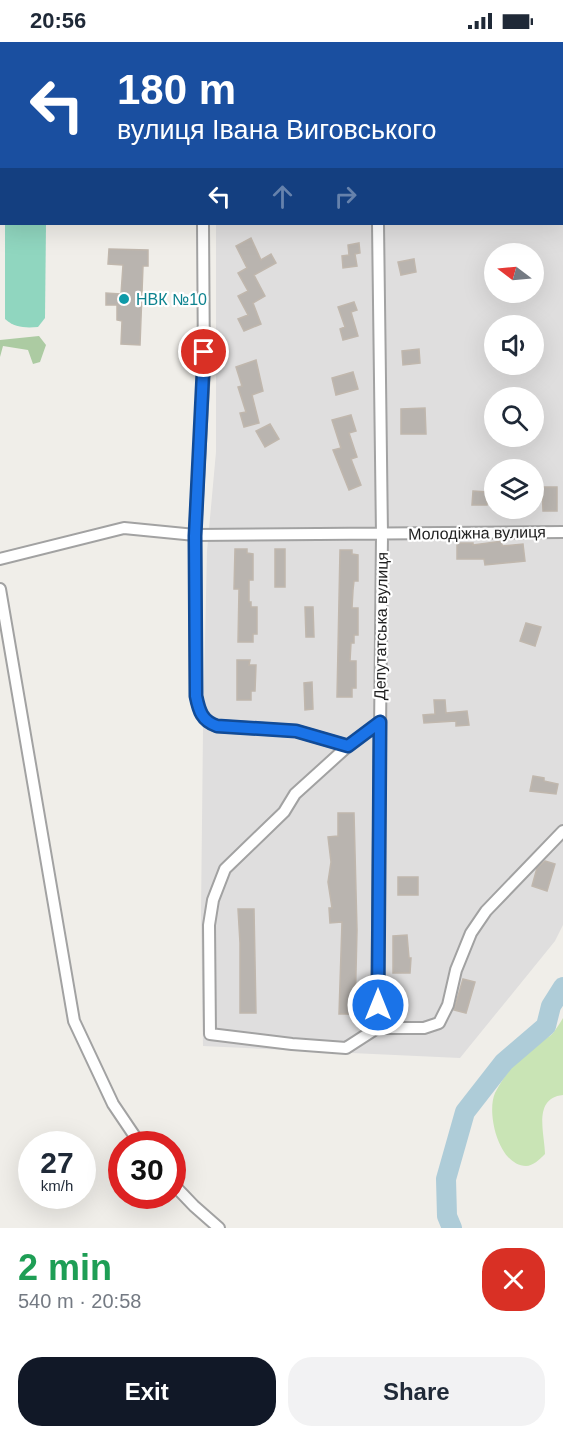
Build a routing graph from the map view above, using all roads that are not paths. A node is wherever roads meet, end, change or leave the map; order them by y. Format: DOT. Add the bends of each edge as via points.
graph roads {
  1 [pos="203,225"];
  2 [pos="378,225"];
  3 [pos="563,532"];
  4 [pos="382,535"];
  5 [pos="195,536"];
  6 [pos="0,559"];
  7 [pos="0,589"];
  8 [pos="380,722"];
  9 [pos="348,746"];
  10 [pos="563,831"];
  11 [pos="377,1028"];
  12 [pos="131,1131"];
  13 [pos="186,1198"];
  14 [pos="219,1228"];
  1 -- 5 [label="street" via="204,369"];
  2 -- 4 [label="street, Депутатська вулиця"];
  3 -- 4 [label="street, Молодіжна вулиця"];
  4 -- 5 [label="street, Молодіжна вулиця"];
  4 -- 8 [label="street, Депутатська вулиця"];
  5 -- 6 [label="street, Молодіжна вулиця" via="124,528"];
  5 -- 9 [label="street" via="196,696 199,711 207,722 296,731"];
  7 -- 12 [label="street" via="74,1021 113,1104"];
  8 -- 9 [label="street"];
  8 -- 11 [label="street, Депутатська вулиця"];
  9 -- 11 [label="street" via="295,794 284,812 225,869 213,900 209,925 210,1034 346,1048"];
  10 -- 11 [label="street" via="486,911 471,933 439,1023 424,1028"];
  13 -- 14 [label="street"];
}
